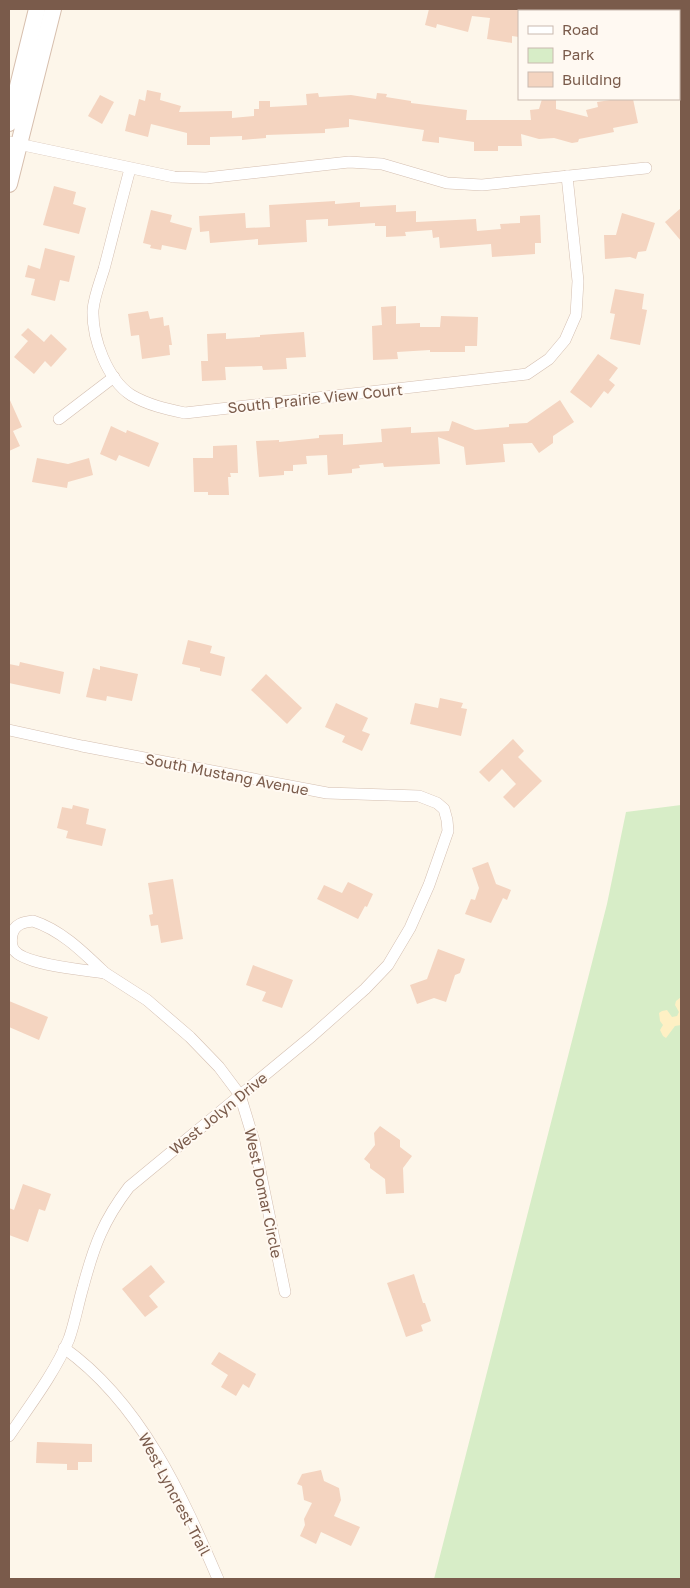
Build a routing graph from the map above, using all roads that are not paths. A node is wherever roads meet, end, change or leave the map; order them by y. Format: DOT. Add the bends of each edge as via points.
graph roads {
  1 [pos="37,9"];
  2 [pos="53,9"];
  3 [pos="9,123"];
  4 [pos="14,143"];
  5 [pos="130,168"];
  6 [pos="646,168"];
  7 [pos="567,176"];
  8 [pos="9,184"];
  9 [pos="114,377"];
  10 [pos="59,419"];
  11 [pos="9,730"];
  12 [pos="444,810"];
  13 [pos="105,973"];
  14 [pos="240,1095"];
  15 [pos="285,1292"];
  16 [pos="64,1348"];
  17 [pos="9,1436"];
  18 [pos="218,1579"];
  1 -- 3 [label="main road"];
  2 -- 4 [label="main road"];
  4 -- 5 [label="street"];
  4 -- 8 [label="main road"];
  5 -- 7 [label="street" via="174,177 206,178 349,162 382,164 447,183 482,185"];
  5 -- 9 [label="street, South Prairie View Court" via="93,309 101,356"];
  6 -- 7 [label="street"];
  7 -- 9 [label="street, South Prairie View Court" via="578,282 576,315 565,340 549,359 527,374 185,413 146,403 129,393"];
  9 -- 10 [label="street"];
  11 -- 12 [label="street, South Mustang Avenue" via="327,793 419,796 437,803"];
  12 -- 14 [label="street, West Jolyn Drive" via="448,831 442,850 410,928 388,965 312,1036"];
  13 -- 13 [label="street, West Domar Circle" via="48,926 33,921 22,922 14,928 11,943 15,951 24,957 44,964"];
  13 -- 14 [label="street, West Domar Circle" via="146,1000 190,1038 219,1067"];
  14 -- 15 [label="street, West Domar Circle" via="254,1141"];
  14 -- 16 [label="street, West Jolyn Drive" via="129,1187 112,1210 100,1232"];
  16 -- 17 [label="street, West Jolyn Drive"];
  16 -- 18 [label="street, West Lyncrest Trail" via="79,1358 116,1395 140,1426 182,1500"];
}
